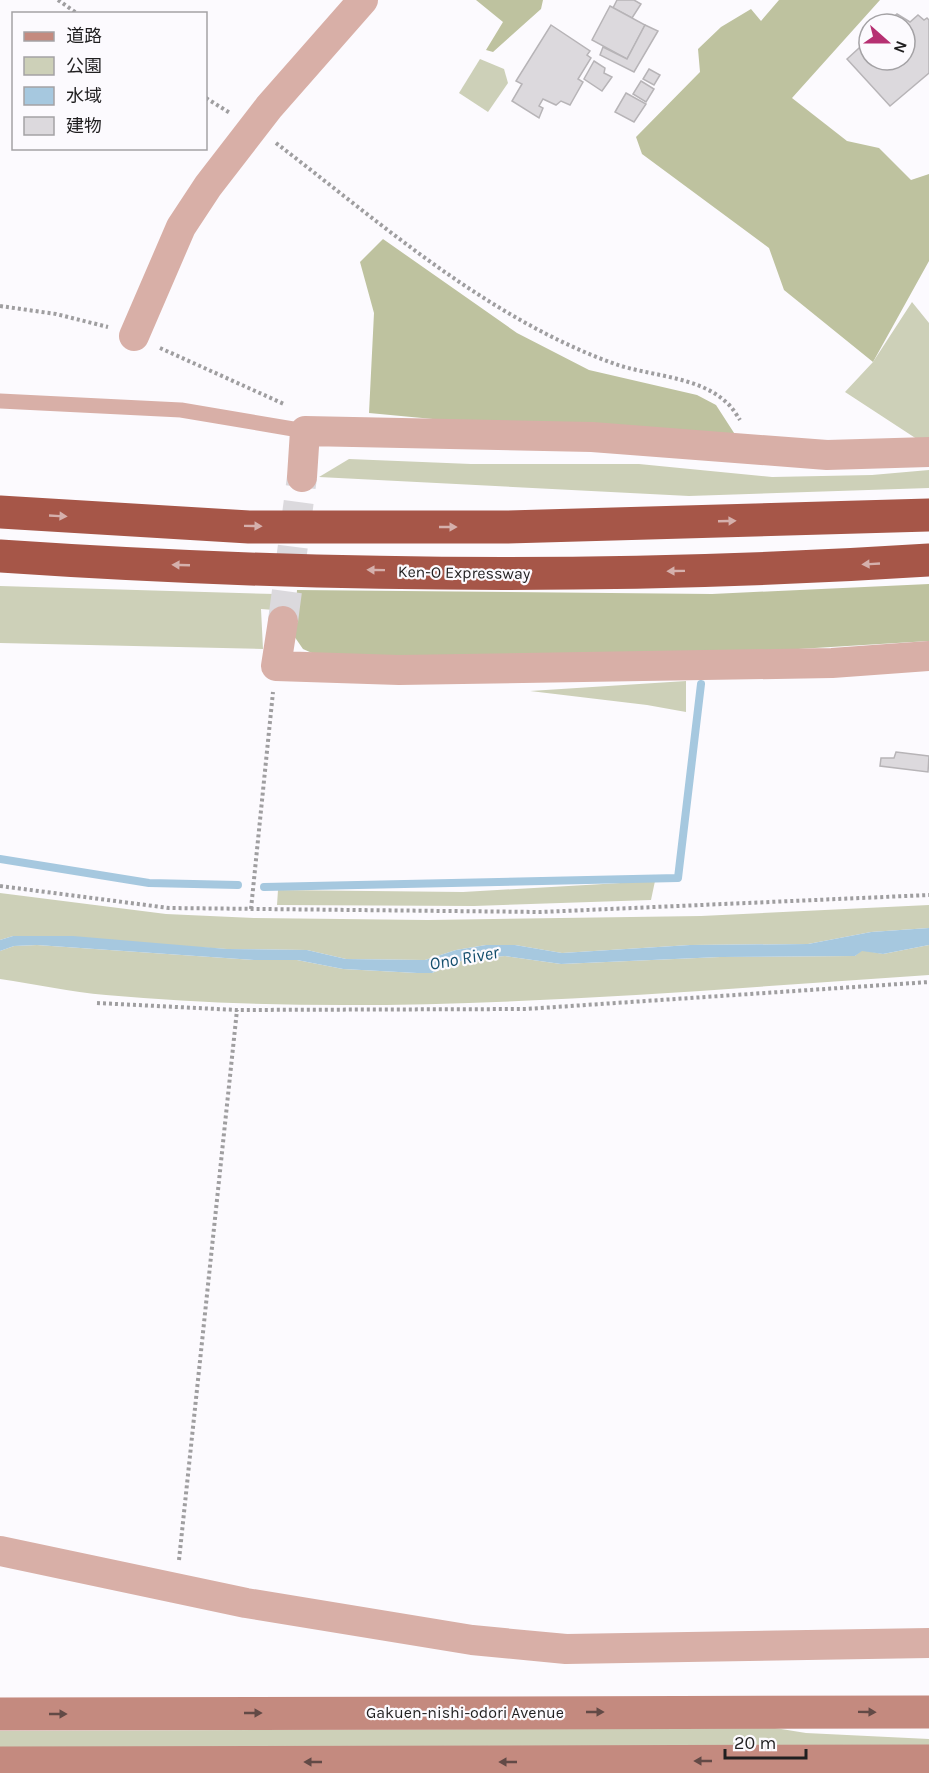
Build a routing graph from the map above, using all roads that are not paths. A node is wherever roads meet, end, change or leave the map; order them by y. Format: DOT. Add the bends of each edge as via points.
graph roads {
  1 [pos="363,0"];
  2 [pos="134,336"];
  3 [pos="0,400"];
  4 [pos="305,431"];
  5 [pos="929,452"];
  6 [pos="302,477"];
  7 [pos="0,512"];
  8 [pos="929,514"];
  9 [pos="0,556"];
  10 [pos="929,560"];
  11 [pos="283,621"];
  12 [pos="929,656"];
  13 [pos="0,1551"];
  14 [pos="929,1643"];
  15 [pos="929,1712"];
  16 [pos="0,1714"];
  17 [pos="929,1761"];
  18 [pos="0,1763"];
  1 -- 2 [label="street" via="254,127 181,227"];
  3 -- 4 [label="lane" via="181,410"];
  4 -- 5 [label="street" via="592,437 827,455"];
  4 -- 6 [label="street"];
  7 -- 8 [label="highway, one-way" via="249,527 519,527"];
  10 -- 9 [label="highway, Ken-O Expressway, one-way" via="692,571 504,574"];
  11 -- 12 [label="street" via="276,666 410,670 832,663"];
  13 -- 14 [label="street" via="246,1603 472,1640 566,1649"];
  16 -- 15 [label="main road, Gakuen-nishi-odori Avenue, one-way"];
  17 -- 18 [label="main road, one-way"];
}
